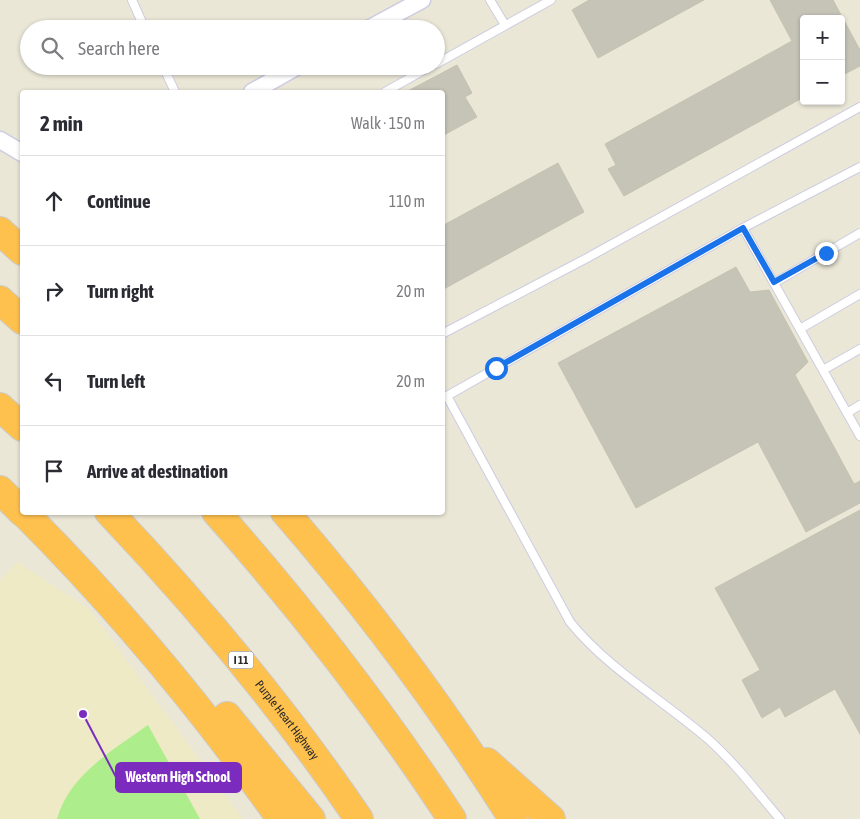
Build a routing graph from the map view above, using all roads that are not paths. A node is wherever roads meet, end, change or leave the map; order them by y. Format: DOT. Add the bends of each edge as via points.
graph roads {
  1 [pos="132,0"];
  2 [pos="422,0"];
  3 [pos="490,0"];
  4 [pos="551,0"];
  5 [pos="142,20"];
  6 [pos="385,20"];
  7 [pos="505,25"];
  8 [pos="445,59"];
  9 [pos="167,75"];
  10 [pos="282,75"];
  11 [pos="416,75"];
  12 [pos="174,90"];
  13 [pos="256,90"];
  14 [pos="389,90"];
  15 [pos="860,107"];
  16 [pos="0,140"];
  17 [pos="20,152"];
  18 [pos="860,167"];
  19 [pos="743,228"];
  20 [pos="0,232"];
  21 [pos="860,233"];
  22 [pos="20,249"];
  23 [pos="774,282"];
  24 [pos="860,294"];
  25 [pos="0,300"];
  26 [pos="20,318"];
  27 [pos="800,329"];
  28 [pos="445,332"];
  29 [pos="860,349"];
  30 [pos="823,370"];
  31 [pos="860,405"];
  32 [pos="0,407"];
  33 [pos="846,412"];
  34 [pos="20,425"];
  35 [pos="860,436"];
  36 [pos="0,490"];
  37 [pos="20,509"];
  38 [pos="26,515"];
  39 [pos="112,515"];
  40 [pos="219,515"];
  41 [pos="287,515"];
  42 [pos="144,642"];
  43 [pos="458,736"];
  44 [pos="281,819"];
  45 [pos="311,819"];
  46 [pos="359,819"];
  47 [pos="452,819"];
  48 [pos="513,819"];
  49 [pos="551,819"];
  50 [pos="780,819"];
  1 -- 5 [label="lane"];
  2 -- 6 [label="street"];
  3 -- 7 [label="lane"];
  4 -- 7 [label="lane"];
  7 -- 8 [label="lane"];
  9 -- 12 [label="lane"];
  10 -- 13 [label="street"];
  11 -- 14 [label="lane"];
  15 -- 28 [label="lane"];
  16 -- 17 [label="street"];
  18 -- 19 [label="lane"];
  19 -- 23 [label="lane"];
  19 -- 50 [label="lane" via="447,396 570,622 592,646 730,759"];
  20 -- 22 [label="highway"];
  21 -- 23 [label="lane"];
  23 -- 27 [label="lane"];
  24 -- 27 [label="lane"];
  25 -- 26 [label="highway"];
  27 -- 30 [label="lane"];
  29 -- 30 [label="lane"];
  30 -- 33 [label="lane"];
  31 -- 33 [label="lane"];
  32 -- 34 [label="highway"];
  33 -- 35 [label="lane"];
  36 -- 37 [label="highway"];
  38 -- 42 [label="highway"];
  39 -- 46 [label="highway, Purple Heart Highway / I 11" via="232,650 298,733"];
  40 -- 47 [label="highway" via="326,643"];
  41 -- 43 [label="highway" via="386,636"];
  42 -- 44 [label="highway" via="217,732"];
  42 -- 45 [label="highway" via="197,682"];
  43 -- 48 [label="highway"];
  43 -- 49 [label="highway"];
}
